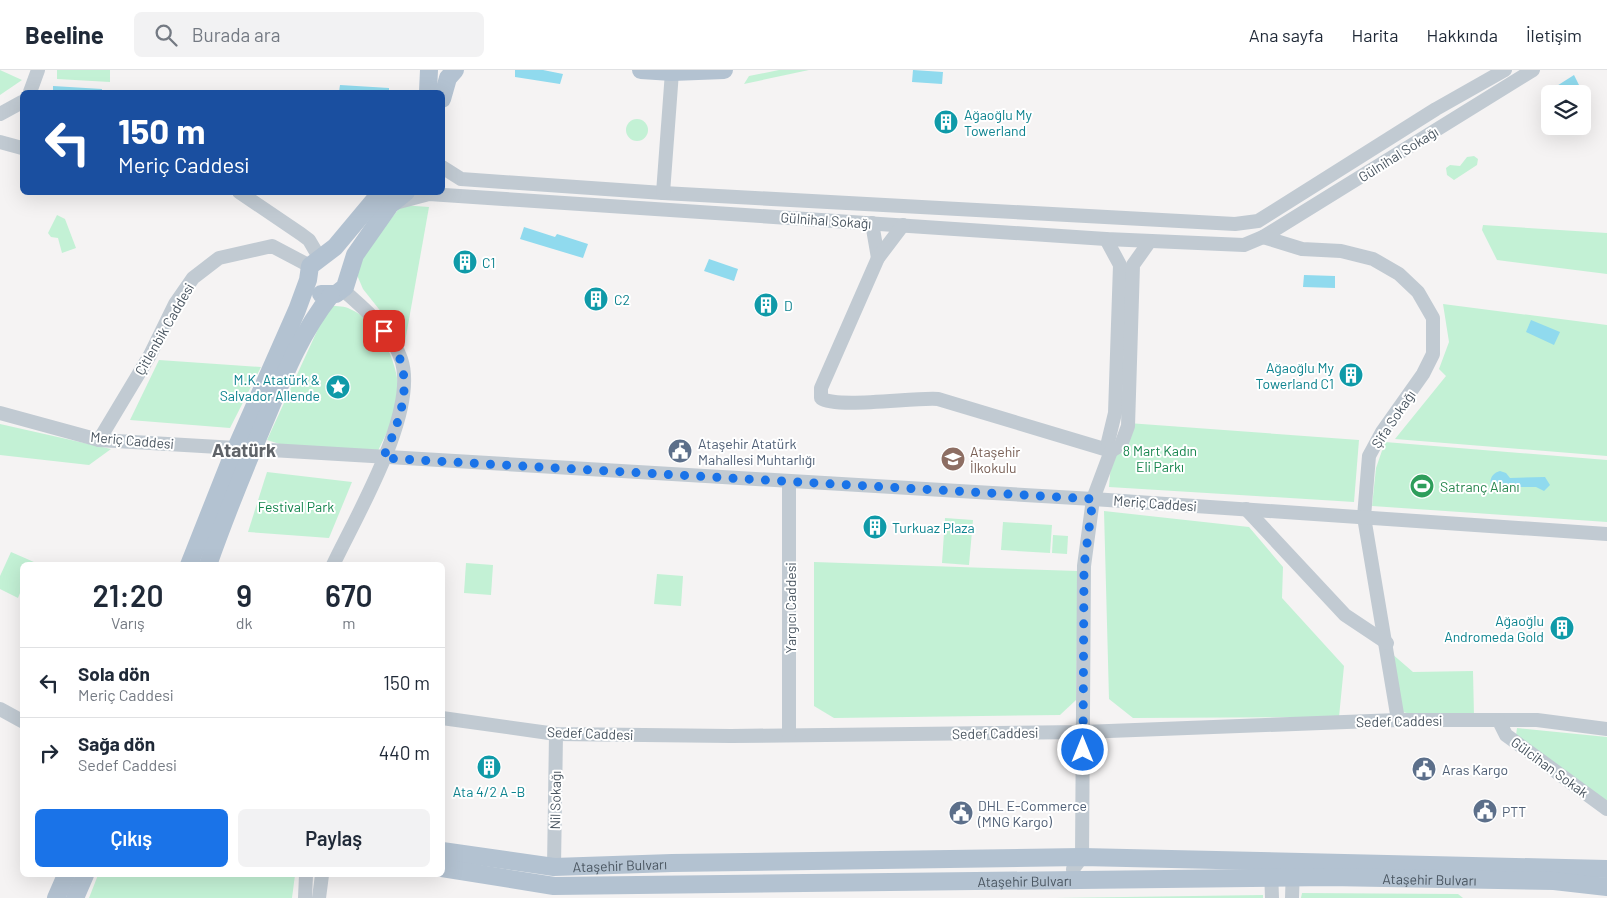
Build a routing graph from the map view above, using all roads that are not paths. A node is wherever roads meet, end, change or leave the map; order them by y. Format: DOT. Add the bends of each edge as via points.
graph roads {
  1 [pos="38,70"];
  2 [pos="429,70"];
  3 [pos="455,70"];
  4 [pos="641,70"];
  5 [pos="724,70"];
  6 [pos="1505,70"];
  7 [pos="1533,70"];
  8 [pos="672,72"];
  9 [pos="31,90"];
  10 [pos="428,90"];
  11 [pos="445,90"];
  12 [pos="20,103"];
  13 [pos="0,114"];
  14 [pos="0,142"];
  15 [pos="20,147"];
  16 [pos="445,169"];
  17 [pos="663,193"];
  18 [pos="243,195"];
  19 [pos="424,195"];
  20 [pos="444,195"];
  21 [pos="386,199"];
  22 [pos="1258,221"];
  23 [pos="872,223"];
  24 [pos="903,225"];
  25 [pos="1263,237"];
  26 [pos="1106,238"];
  27 [pos="1150,241"];
  28 [pos="878,258"];
  29 [pos="316,265"];
  30 [pos="340,288"];
  31 [pos="0,413"];
  32 [pos="99,440"];
  33 [pos="244,448"];
  34 [pos="1111,451"];
  35 [pos="383,458"];
  36 [pos="789,481"];
  37 [pos="1093,499"];
  38 [pos="1246,509"];
  39 [pos="1364,516"];
  40 [pos="1607,534"];
  41 [pos="189,562"];
  42 [pos="209,562"];
  43 [pos="334,562"];
  44 [pos="1387,643"];
  45 [pos="0,709"];
  46 [pos="20,714"];
  47 [pos="445,718"];
  48 [pos="20,719"];
  49 [pos="1398,720"];
  50 [pos="1499,721"];
  51 [pos="1607,729"];
  52 [pos="1083,732"];
  53 [pos="556,734"];
  54 [pos="789,735"];
  55 [pos="1607,808"];
  56 [pos="445,850"];
  57 [pos="1082,857"];
  58 [pos="554,867"];
  59 [pos="445,868"];
  60 [pos="1607,869"];
  61 [pos="1271,870"];
  62 [pos="1293,870"];
  63 [pos="65,877"];
  64 [pos="84,877"];
  65 [pos="306,877"];
  66 [pos="322,877"];
  67 [pos="1074,879"];
  68 [pos="554,886"];
  69 [pos="1607,887"];
  70 [pos="56,898"];
  71 [pos="75,898"];
  72 [pos="305,898"];
  73 [pos="319,898"];
  74 [pos="1272,898"];
  75 [pos="1292,898"];
  1 -- 9 [label="street"];
  2 -- 10 [label="main road"];
  3 -- 11 [label="main road" via="448,78"];
  4 -- 8 [label="main road"];
  5 -- 8 [label="main road"];
  6 -- 22 [label="street, Gülnihal Sokağı" via="1436,109"];
  7 -- 25 [label="street, Gülnihal Sokağı"];
  8 -- 17 [label="street"];
  12 -- 13 [label="street"];
  14 -- 15 [label="street"];
  16 -- 17 [label="street, Gülnihal Sokağı" via="461,179"];
  17 -- 22 [label="street, Gülnihal Sokağı" via="1206,224"];
  18 -- 29 [label="street" via="309,240"];
  19 -- 21 [label="street, Gülnihal Sokağı"];
  20 -- 23 [label="street, Gülnihal Sokağı"];
  21 -- 29 [label="main road"];
  21 -- 30 [label="main road"];
  22 -- 25 [label="street"];
  23 -- 24 [label="street, Gülnihal Sokağı"];
  23 -- 28 [label="street"];
  24 -- 26 [label="street, Gülnihal Sokağı"];
  24 -- 28 [label="street"];
  25 -- 27 [label="street, Gülnihal Sokağı" via="1244,245"];
  25 -- 39 [label="street, Şifa Sokağı" via="1302,249 1341,251 1373,259 1399,274 1418,292 1433,318 1433,354 1369,456"];
  26 -- 27 [label="street, Gülnihal Sokağı"];
  26 -- 34 [label="street" via="1120,265 1115,413 1108,442"];
  27 -- 34 [label="street" via="1133,265 1128,426 1121,445"];
  28 -- 34 [label="street" via="821,388 821,398 833,402 919,397 938,399"];
  29 -- 30 [label="main road" via="314,290 320,294"];
  29 -- 30 [label="main road" via="338,258 343,262 347,268"];
  29 -- 32 [label="street, Çitlenbik Caddesi" via="272,246 219,258 192,278"];
  29 -- 33 [label="main road"];
  30 -- 33 [label="main road" via="312,319"];
  30 -- 35 [label="street" via="379,325 402,360 404,398 396,430"];
  31 -- 32 [label="street, Meriç Caddesi"];
  32 -- 33 [label="street, Meriç Caddesi"];
  33 -- 35 [label="street, Meriç Caddesi"];
  33 -- 41 [label="main road"];
  33 -- 42 [label="main road"];
  34 -- 37 [label="street"];
  35 -- 36 [label="street, Meriç Caddesi"];
  35 -- 43 [label="street"];
  36 -- 37 [label="street, Meriç Caddesi"];
  36 -- 54 [label="street, Yargıcı Caddesi"];
  37 -- 38 [label="street, Meriç Caddesi"];
  37 -- 52 [label="street" via="1084,566"];
  38 -- 39 [label="street, Meriç Caddesi"];
  38 -- 44 [label="street" via="1345,615"];
  39 -- 40 [label="street, Meriç Caddesi"];
  39 -- 44 [label="street, Şifa Sokağı"];
  44 -- 49 [label="street, Şifa Sokağı"];
  45 -- 46 [label="street"];
  45 -- 48 [label="street"];
  47 -- 53 [label="street, Sedef Caddesi"];
  49 -- 50 [label="street, Sedef Caddesi"];
  49 -- 52 [label="street, Sedef Caddesi"];
  50 -- 51 [label="street, Sedef Caddesi" via="1537,720"];
  50 -- 55 [label="street, Gülcihan Sokak" via="1506,735"];
  52 -- 54 [label="street, Sedef Caddesi"];
  52 -- 57 [label="street"];
  53 -- 54 [label="street, Sedef Caddesi"];
  53 -- 58 [label="street, Nil Sokağı"];
  56 -- 58 [label="main road, Ataşehir Bulvarı"];
  57 -- 58 [label="main road, Ataşehir Bulvarı"];
  57 -- 61 [label="main road, Ataşehir Bulvarı"];
  57 -- 67 [label="street" via="1073,869"];
  58 -- 68 [label="main road"];
  59 -- 68 [label="main road, Ataşehir Bulvarı"];
  60 -- 62 [label="main road, Ataşehir Bulvarı"];
  61 -- 62 [label="main road, Ataşehir Bulvarı"];
  61 -- 67 [label="main road, Ataşehir Bulvarı"];
  61 -- 74 [label="street"];
  62 -- 69 [label="main road, Ataşehir Bulvarı" via="1554,881"];
  62 -- 75 [label="street"];
  63 -- 70 [label="main road"];
  64 -- 71 [label="main road"];
  65 -- 72 [label="street"];
  66 -- 73 [label="street"];
  67 -- 68 [label="main road, Ataşehir Bulvarı"];
}
